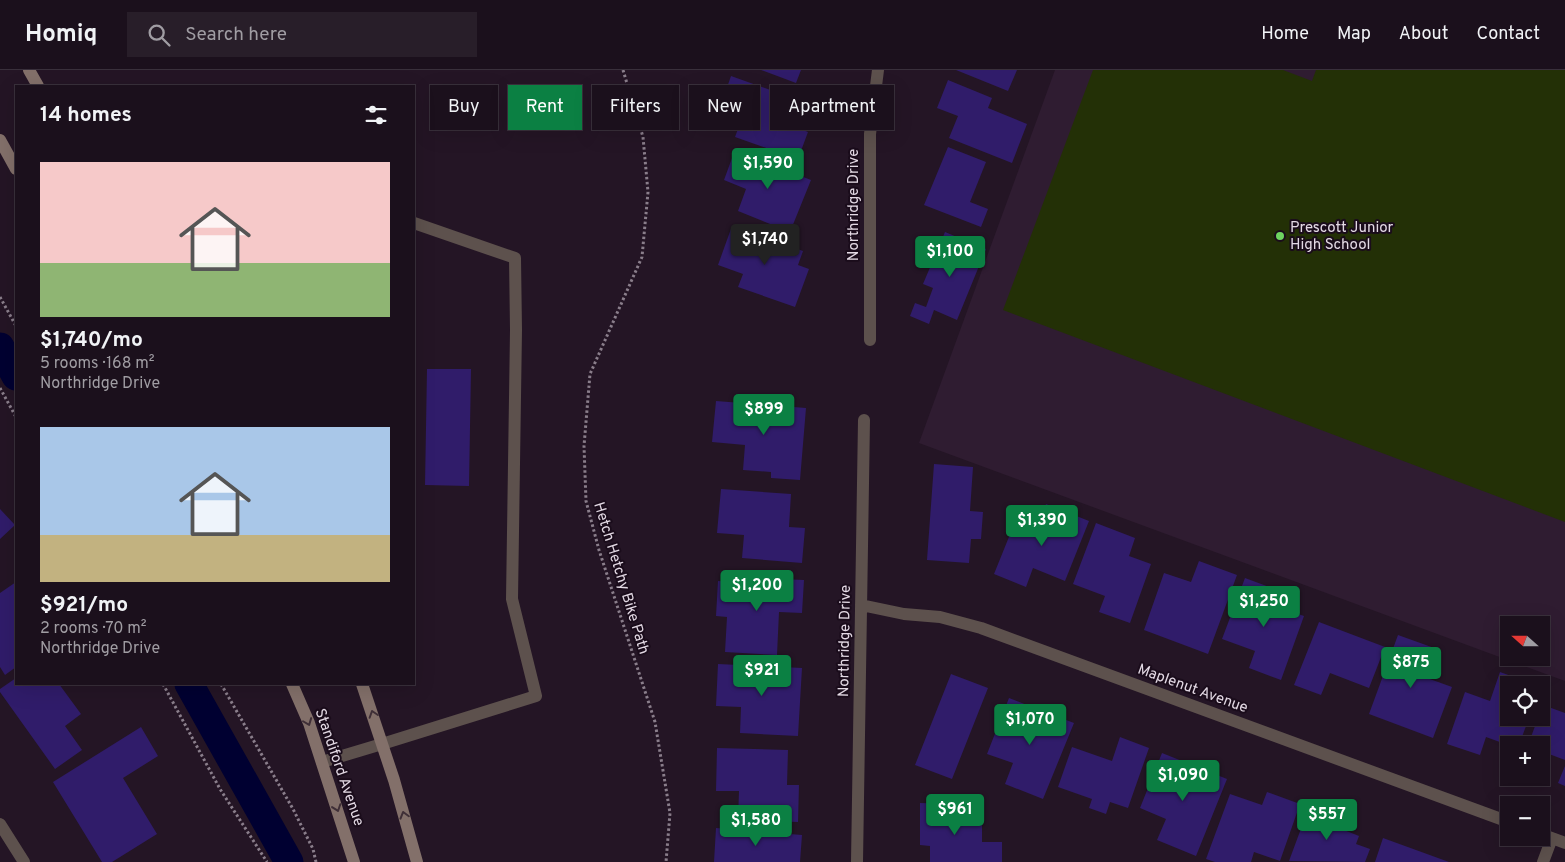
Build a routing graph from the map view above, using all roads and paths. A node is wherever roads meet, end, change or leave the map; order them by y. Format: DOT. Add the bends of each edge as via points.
graph roads {
  1 [pos="29,70"];
  2 [pos="623,70"];
  3 [pos="878,70"];
  4 [pos="37,85"];
  5 [pos="0,140"];
  6 [pos="15,168"];
  7 [pos="415,223"];
  8 [pos="0,297"];
  9 [pos="15,324"];
  10 [pos="870,340"];
  11 [pos="0,388"];
  12 [pos="15,415"];
  13 [pos="864,420"];
  14 [pos="860,605"];
  15 [pos="164,685"];
  16 [pos="222,685"];
  17 [pos="292,685"];
  18 [pos="362,685"];
  19 [pos="382,744"];
  20 [pos="322,762"];
  21 [pos="1500,819"];
  22 [pos="0,824"];
  23 [pos="1550,837"];
  24 [pos="1565,843"];
  25 [pos="1545,846"];
  26 [pos="24,862"];
  27 [pos="267,862"];
  28 [pos="316,862"];
  29 [pos="354,862"];
  30 [pos="417,862"];
  31 [pos="666,862"];
  32 [pos="857,862"];
  33 [pos="1543,862"];
  1 -- 4 [label="main road"];
  2 -- 31 [label="path, Hetch Hetchy Bike Path" via="643,137 648,192 642,257 590,374 584,446 586,501 598,550 655,722 670,813"];
  3 -- 10 [label="street, Northridge Drive" via="870,134"];
  5 -- 6 [label="main road"];
  7 -- 19 [label="street" via="515,258 512,600 536,696"];
  8 -- 9 [label="path"];
  11 -- 12 [label="path"];
  13 -- 14 [label="street, Northridge Drive"];
  14 -- 21 [label="street, Maplenut Avenue" via="940,617 981,628"];
  14 -- 32 [label="street, Northridge Drive"];
  15 -- 27 [label="path" via="220,789"];
  16 -- 28 [label="path" via="292,808 313,849"];
  17 -- 20 [label="main road, Standiford Avenue, one-way"];
  19 -- 18 [label="main road, one-way"];
  19 -- 20 [label="street"];
  30 -- 19 [label="main road, one-way"];
  20 -- 29 [label="main road, Standiford Avenue, one-way"];
  22 -- 26 [label="street"];
  23 -- 24 [label="street"];
  25 -- 33 [label="street"];
}
